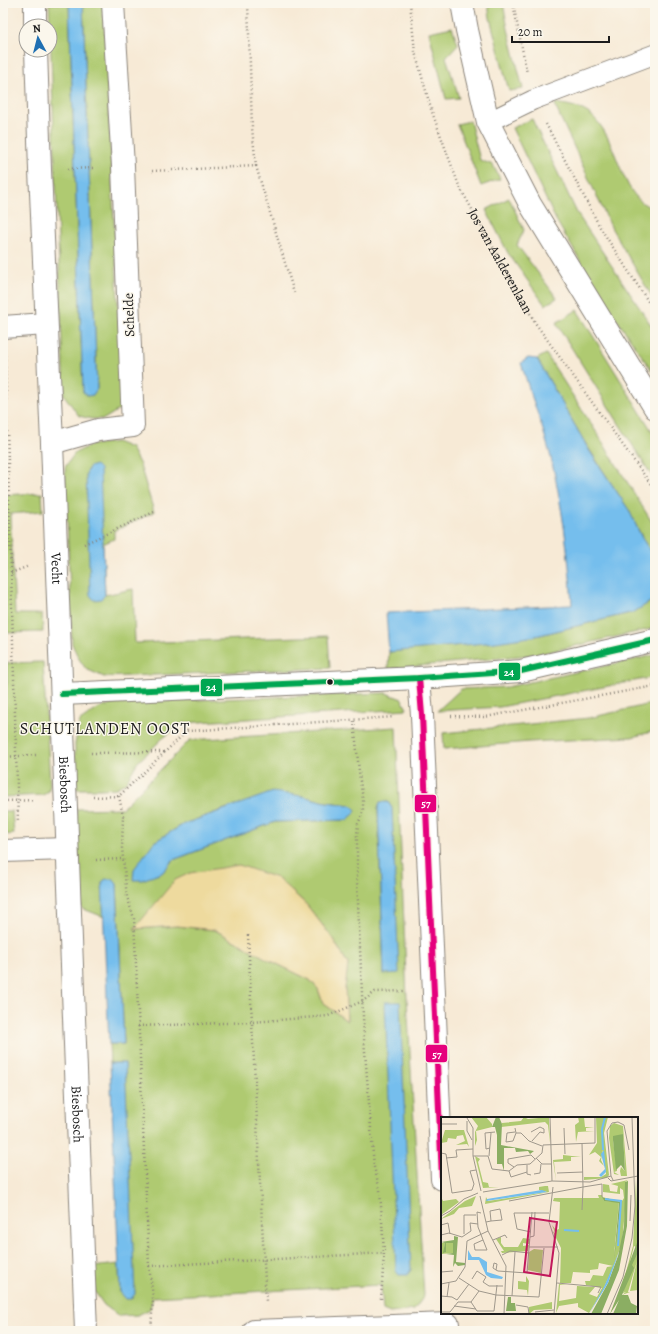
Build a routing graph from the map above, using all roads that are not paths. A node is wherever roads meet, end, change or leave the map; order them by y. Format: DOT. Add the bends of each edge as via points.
graph roads {
  1 [pos="35,3"];
  2 [pos="113,3"];
  3 [pos="462,3"];
  4 [pos="36,18"];
  5 [pos="655,54"];
  6 [pos="36,58"];
  7 [pos="488,122"];
  8 [pos="46,324"];
  9 [pos="4,327"];
  10 [pos="655,408"];
  11 [pos="52,443"];
  12 [pos="655,640"];
  13 [pos="419,678"];
  14 [pos="62,694"];
  15 [pos="67,849"];
  16 [pos="11,850"];
  17 [pos="441,1155"];
  18 [pos="448,1323"];
  19 [pos="268,1330"];
  20 [pos="86,1331"];
  21 [pos="254,1331"];
  1 -- 4 [label="street"];
  2 -- 11 [label="street, Schelde" via="123,172 133,426 98,430"];
  3 -- 7 [label="street"];
  5 -- 7 [label="lane" via="533,100"];
  6 -- 8 [label="street"];
  7 -- 10 [label="street" via="530,204"];
  8 -- 9 [label="street"];
  8 -- 11 [label="street"];
  11 -- 14 [label="street, Vecht"];
  12 -- 13 [label="street" via="521,671"];
  13 -- 14 [label="street"];
  13 -- 17 [label="street"];
  14 -- 15 [label="street, Biesbosch"];
  15 -- 16 [label="street"];
  15 -- 20 [label="street, Biesbosch"];
  18 -- 19 [label="street"];
  19 -- 21 [label="street"];
}
